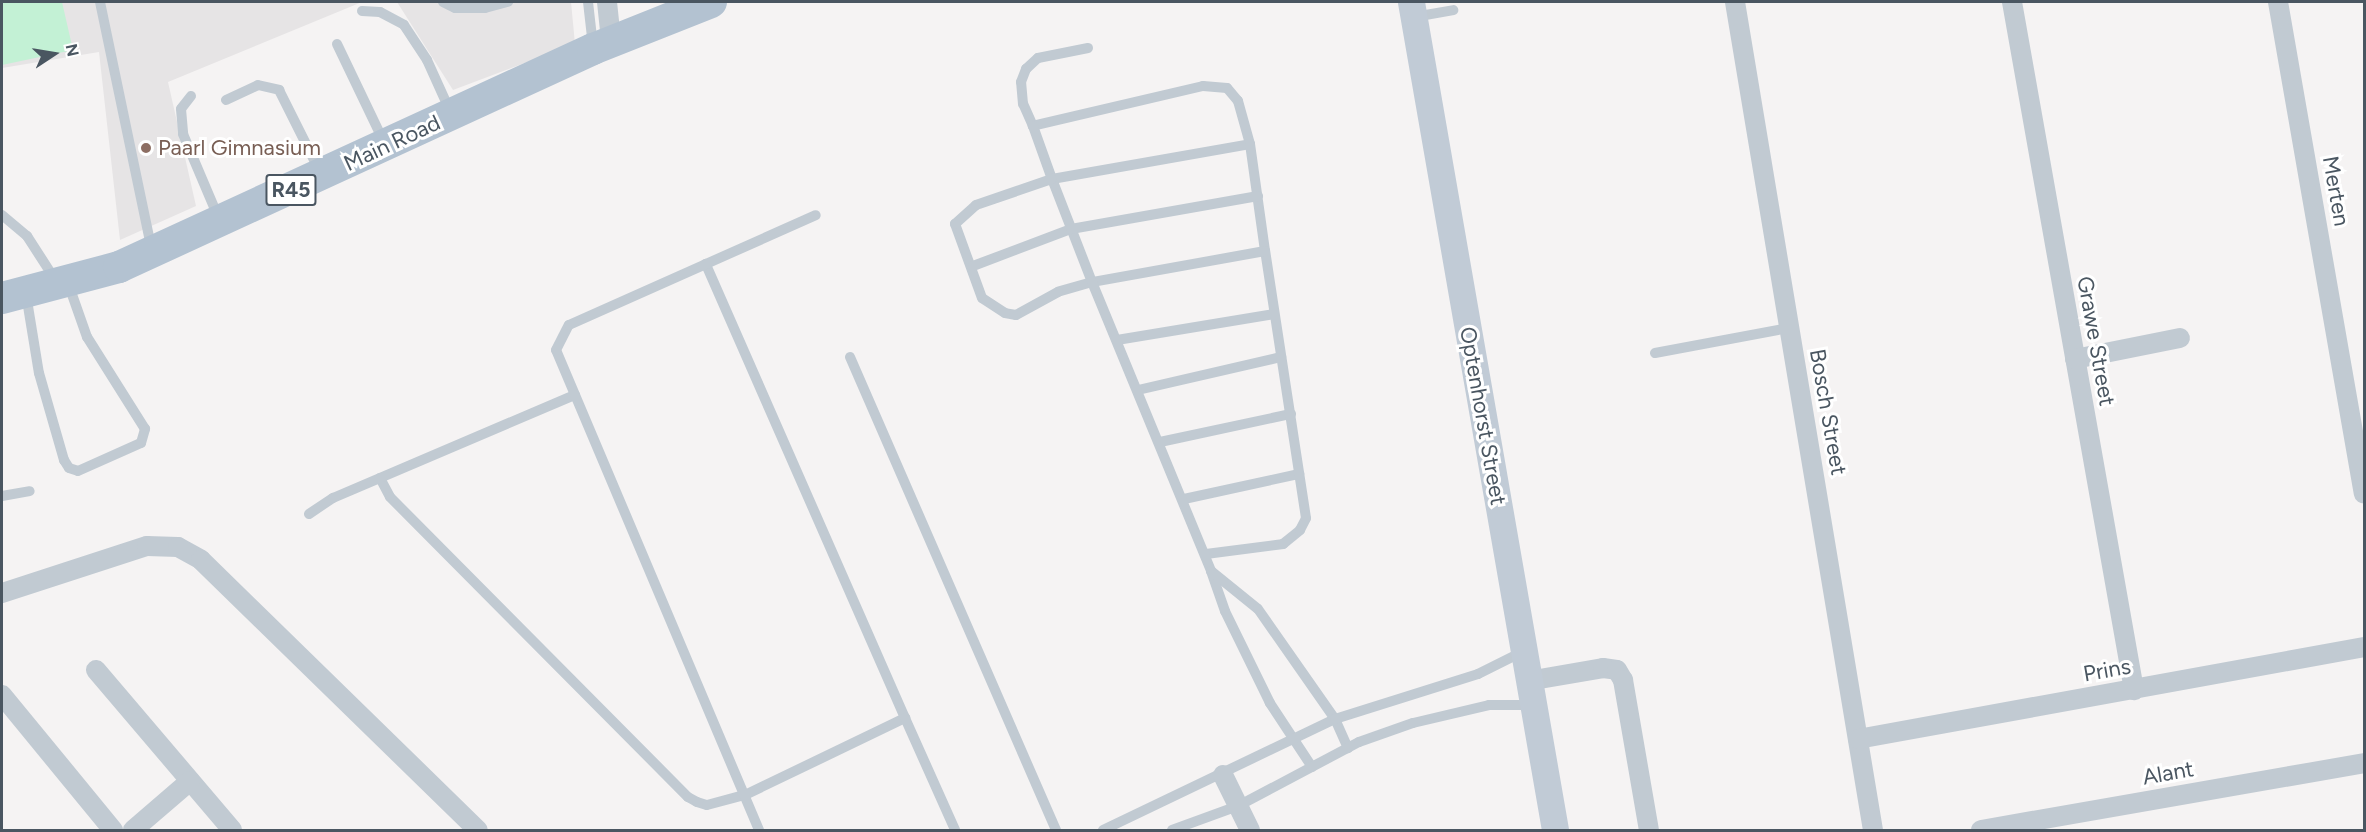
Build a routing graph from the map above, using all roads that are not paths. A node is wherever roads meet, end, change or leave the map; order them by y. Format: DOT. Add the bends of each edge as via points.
graph roads {
  1 [pos="100,2"];
  2 [pos="443,2"];
  3 [pos="508,2"];
  4 [pos="588,2"];
  5 [pos="607,2"];
  6 [pos="711,2"];
  7 [pos="1735,2"];
  8 [pos="2012,2"];
  9 [pos="2278,2"];
  10 [pos="1412,10"];
  11 [pos="1453,10"];
  12 [pos="362,11"];
  13 [pos="337,44"];
  14 [pos="602,45"];
  15 [pos="1088,48"];
  16 [pos="191,96"];
  17 [pos="226,100"];
  18 [pos="453,116"];
  19 [pos="1033,126"];
  20 [pos="1250,144"];
  21 [pos="386,145"];
  22 [pos="322,176"];
  23 [pos="1052,179"];
  24 [pos="1258,196"];
  25 [pos="2,215"];
  26 [pos="816,215"];
  27 [pos="220,224"];
  28 [pos="1071,229"];
  29 [pos="1265,250"];
  30 [pos="152,253"];
  31 [pos="706,264"];
  32 [pos="973,266"];
  33 [pos="1092,282"];
  34 [pos="64,284"];
  35 [pos="14,296"];
  36 [pos="1274,314"];
  37 [pos="1790,328"];
  38 [pos="2180,338"];
  39 [pos="1117,340"];
  40 [pos="1655,353"];
  41 [pos="850,357"];
  42 [pos="1281,357"];
  43 [pos="2075,359"];
  44 [pos="1138,390"];
  45 [pos="574,395"];
  46 [pos="1291,414"];
  47 [pos="1160,442"];
  48 [pos="1299,474"];
  49 [pos="380,478"];
  50 [pos="30,491"];
  51 [pos="2364,494"];
  52 [pos="2,496"];
  53 [pos="1184,499"];
  54 [pos="309,514"];
  55 [pos="1206,554"];
  56 [pos="1211,570"];
  57 [pos="2,593"];
  58 [pos="2364,648"];
  59 [pos="1524,651"];
  60 [pos="96,670"];
  61 [pos="2134,690"];
  62 [pos="1531,693"];
  63 [pos="2,695"];
  64 [pos="905,718"];
  65 [pos="1335,719"];
  66 [pos="1297,738"];
  67 [pos="1858,739"];
  68 [pos="1348,748"];
  69 [pos="2364,763"];
  70 [pos="1312,767"];
  71 [pos="1223,775"];
  72 [pos="190,781"];
  73 [pos="745,795"];
  74 [pos="1238,806"];
  75 [pos="113,831"];
  76 [pos="132,831"];
  77 [pos="232,831"];
  78 [pos="478,831"];
  79 [pos="759,831"];
  80 [pos="955,831"];
  81 [pos="1056,831"];
  82 [pos="1103,831"];
  83 [pos="1172,831"];
  84 [pos="1250,831"];
  85 [pos="1555,831"];
  86 [pos="1649,831"];
  87 [pos="1873,831"];
  88 [pos="1981,831"];
  1 -- 30 [label="lane"];
  2 -- 3 [label="lane" via="465,8"];
  4 -- 14 [label="lane"];
  5 -- 14 [label="street"];
  6 -- 14 [label="main road, Main Road / R45"];
  7 -- 37 [label="street, Bosch Street"];
  8 -- 43 [label="street, Grawe Street"];
  9 -- 51 [label="street, Merten"];
  10 -- 11 [label="lane"];
  10 -- 59 [label="main road, Optenhorst Street"];
  12 -- 18 [label="lane" via="380,12 404,25 427,60"];
  13 -- 21 [label="lane"];
  14 -- 18 [label="main road, Main Road / R45"];
  15 -- 19 [label="lane" via="1038,58 1026,69 1023,104"];
  16 -- 27 [label="lane" via="181,109 183,134"];
  17 -- 22 [label="lane" via="258,85 279,90"];
  18 -- 21 [label="main road, Main Road / R45"];
  19 -- 20 [label="lane" via="1203,86 1227,88 1238,101"];
  19 -- 23 [label="lane"];
  20 -- 23 [label="lane"];
  20 -- 24 [label="lane"];
  21 -- 22 [label="main road, Main Road / R45"];
  22 -- 27 [label="main road, Main Road / R45"];
  23 -- 28 [label="lane"];
  23 -- 32 [label="lane" via="1002,193 961,216 955,224"];
  24 -- 28 [label="lane"];
  24 -- 29 [label="lane"];
  25 -- 34 [label="lane" via="27,236"];
  26 -- 31 [label="lane"];
  27 -- 30 [label="main road, Main Road / R45"];
  28 -- 32 [label="lane"];
  28 -- 33 [label="lane"];
  29 -- 33 [label="lane"];
  29 -- 36 [label="lane"];
  30 -- 34 [label="main road, Main Road / R45"];
  31 -- 45 [label="lane" via="569,325 556,350"];
  31 -- 64 [label="lane"];
  32 -- 33 [label="lane" via="982,298 1016,315 1058,292"];
  33 -- 39 [label="lane"];
  34 -- 35 [label="main road, Main Road / R45"];
  34 -- 35 [label="lane" via="87,337 145,429 141,443 78,471 66,465"];
  36 -- 39 [label="lane"];
  36 -- 42 [label="lane"];
  37 -- 40 [label="lane"];
  37 -- 67 [label="street, Bosch Street"];
  38 -- 43 [label="street"];
  39 -- 44 [label="lane"];
  41 -- 81 [label="lane"];
  42 -- 44 [label="lane"];
  42 -- 46 [label="lane"];
  43 -- 61 [label="street, Grawe Street"];
  44 -- 47 [label="lane"];
  45 -- 49 [label="lane"];
  45 -- 73 [label="lane"];
  46 -- 47 [label="lane"];
  46 -- 48 [label="lane"];
  47 -- 53 [label="lane"];
  48 -- 53 [label="lane"];
  48 -- 55 [label="lane" via="1306,518 1300,530 1283,544"];
  49 -- 54 [label="lane" via="333,498"];
  49 -- 73 [label="lane" via="390,497 688,797 707,805"];
  50 -- 52 [label="lane"];
  53 -- 55 [label="lane"];
  55 -- 56 [label="lane"];
  56 -- 65 [label="lane" via="1258,609"];
  56 -- 66 [label="lane" via="1225,611 1270,703"];
  57 -- 78 [label="street" via="147,546 178,547 201,560"];
  58 -- 61 [label="street, Prins"];
  59 -- 62 [label="main road, Optenhorst Street"];
  59 -- 65 [label="lane" via="1478,674"];
  60 -- 72 [label="street"];
  61 -- 67 [label="street, Prins"];
  62 -- 68 [label="lane" via="1442,714"];
  62 -- 85 [label="main road, Optenhorst Street"];
  62 -- 86 [label="street" via="1603,668 1617,670 1623,680"];
  63 -- 75 [label="street"];
  64 -- 73 [label="lane"];
  64 -- 80 [label="lane"];
  65 -- 66 [label="lane"];
  65 -- 68 [label="lane"];
  66 -- 70 [label="lane"];
  66 -- 71 [label="lane"];
  67 -- 87 [label="street, Bosch Street"];
  68 -- 70 [label="lane"];
  69 -- 88 [label="street, Alant"];
  70 -- 74 [label="lane"];
  71 -- 74 [label="street"];
  71 -- 82 [label="lane"];
  72 -- 76 [label="street"];
  72 -- 77 [label="street"];
  73 -- 79 [label="lane"];
  74 -- 83 [label="lane"];
  74 -- 84 [label="street"];
}
